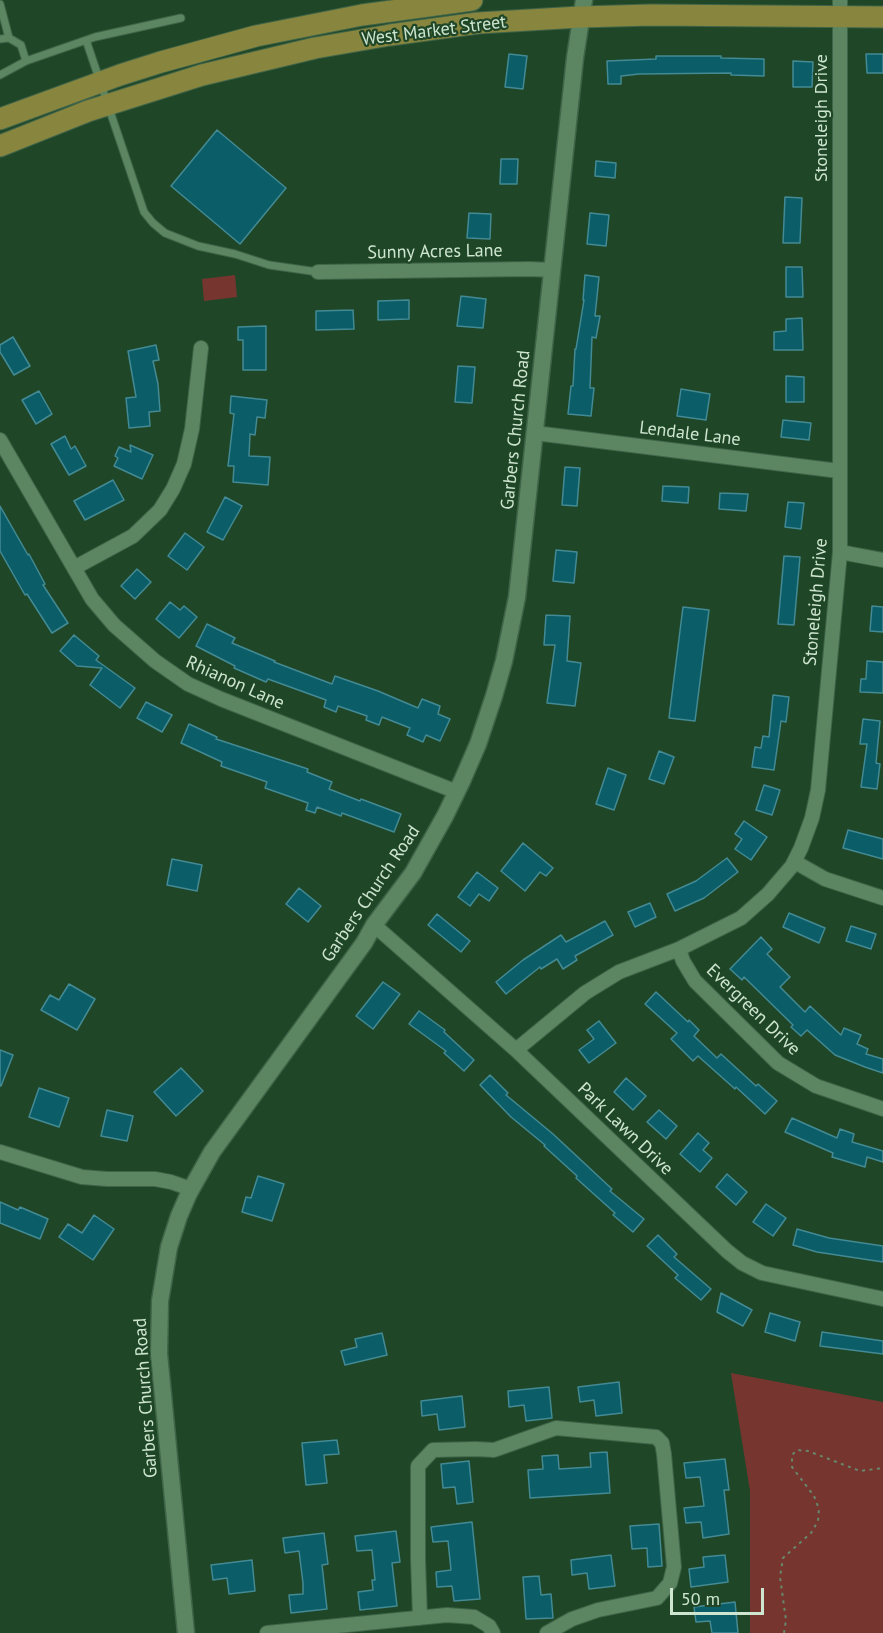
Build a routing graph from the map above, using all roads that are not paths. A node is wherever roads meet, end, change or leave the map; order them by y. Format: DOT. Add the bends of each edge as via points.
graph roads {
  1 [pos="472,0"];
  2 [pos="0,4"];
  3 [pos="582,8"];
  4 [pos="840,8"];
  5 [pos="883,17"];
  6 [pos="181,18"];
  7 [pos="9,38"];
  8 [pos="0,39"];
  9 [pos="86,40"];
  10 [pos="26,61"];
  11 [pos="0,75"];
  12 [pos="100,81"];
  13 [pos="108,104"];
  14 [pos="0,119"];
  15 [pos="0,146"];
  16 [pos="552,270"];
  17 [pos="318,272"];
  18 [pos="201,348"];
  19 [pos="535,433"];
  20 [pos="0,440"];
  21 [pos="839,471"];
  22 [pos="840,552"];
  23 [pos="883,560"];
  24 [pos="74,568"];
  25 [pos="457,792"];
  26 [pos="795,862"];
  27 [pos="883,898"];
  28 [pos="374,925"];
  29 [pos="679,949"];
  30 [pos="516,1050"];
  31 [pos="883,1108"];
  32 [pos="0,1152"];
  33 [pos="191,1189"];
  34 [pos="883,1299"];
  35 [pos="420,1618"];
  36 [pos="310,1631"];
  37 [pos="186,1633"];
  38 [pos="267,1633"];
  39 [pos="493,1633"];
  40 [pos="547,1633"];
  1 -- 12 [label="main road, West Market Street" via="362,15 256,36"];
  2 -- 7 [label="lane"];
  3 -- 4 [label="main road, West Market Street" via="651,15"];
  3 -- 13 [label="main road, West Market Street" via="324,46 213,72"];
  3 -- 16 [label="street, Garbers Church Road"];
  4 -- 5 [label="main road, West Market Street"];
  4 -- 21 [label="street, Stoneleigh Drive"];
  6 -- 9 [label="lane"];
  7 -- 8 [label="lane"];
  7 -- 10 [label="lane" via="21,45"];
  9 -- 10 [label="lane"];
  9 -- 12 [label="lane"];
  10 -- 11 [label="lane"];
  12 -- 13 [label="lane"];
  12 -- 14 [label="main road, West Market Street"];
  13 -- 15 [label="main road, West Market Street"];
  13 -- 17 [label="lane" via="144,212 153,224 198,246 269,265"];
  16 -- 17 [label="street, Sunny Acres Lane"];
  16 -- 19 [label="street, Garbers Church Road"];
  18 -- 24 [label="street" via="192,429 173,489 160,510 133,536"];
  19 -- 21 [label="street, Lendale Lane"];
  19 -- 25 [label="street, Garbers Church Road" via="512,625 494,696"];
  20 -- 24 [label="street, Rhianon Lane"];
  21 -- 22 [label="street, Stoneleigh Drive"];
  22 -- 23 [label="street"];
  22 -- 26 [label="street, Stoneleigh Drive" via="818,790"];
  24 -- 25 [label="street, Rhianon Lane" via="92,599 114,625 155,662 188,684"];
  25 -- 28 [label="street, Garbers Church Road" via="413,873"];
  26 -- 27 [label="street" via="825,879"];
  26 -- 29 [label="street, Stoneleigh Drive" via="741,918"];
  28 -- 30 [label="street, Park Lawn Drive"];
  28 -- 33 [label="street, Garbers Church Road" via="218,1144"];
  29 -- 30 [label="street, Stoneleigh Drive" via="619,972 585,993"];
  29 -- 31 [label="street, Evergreen Drive" via="695,981 778,1064 816,1086"];
  30 -- 34 [label="street, Park Lawn Drive" via="742,1263 762,1273"];
  32 -- 33 [label="street" via="82,1177 155,1179"];
  33 -- 37 [label="street, Garbers Church Road" via="167,1257 159,1324"];
  35 -- 36 [label="street"];
  35 -- 39 [label="street" via="474,1617"];
  35 -- 40 [label="street" via="418,1466 433,1450 494,1450 556,1428 656,1437 664,1454 674,1567 670,1583 657,1598 589,1613"];
  36 -- 38 [label="street"];
}
